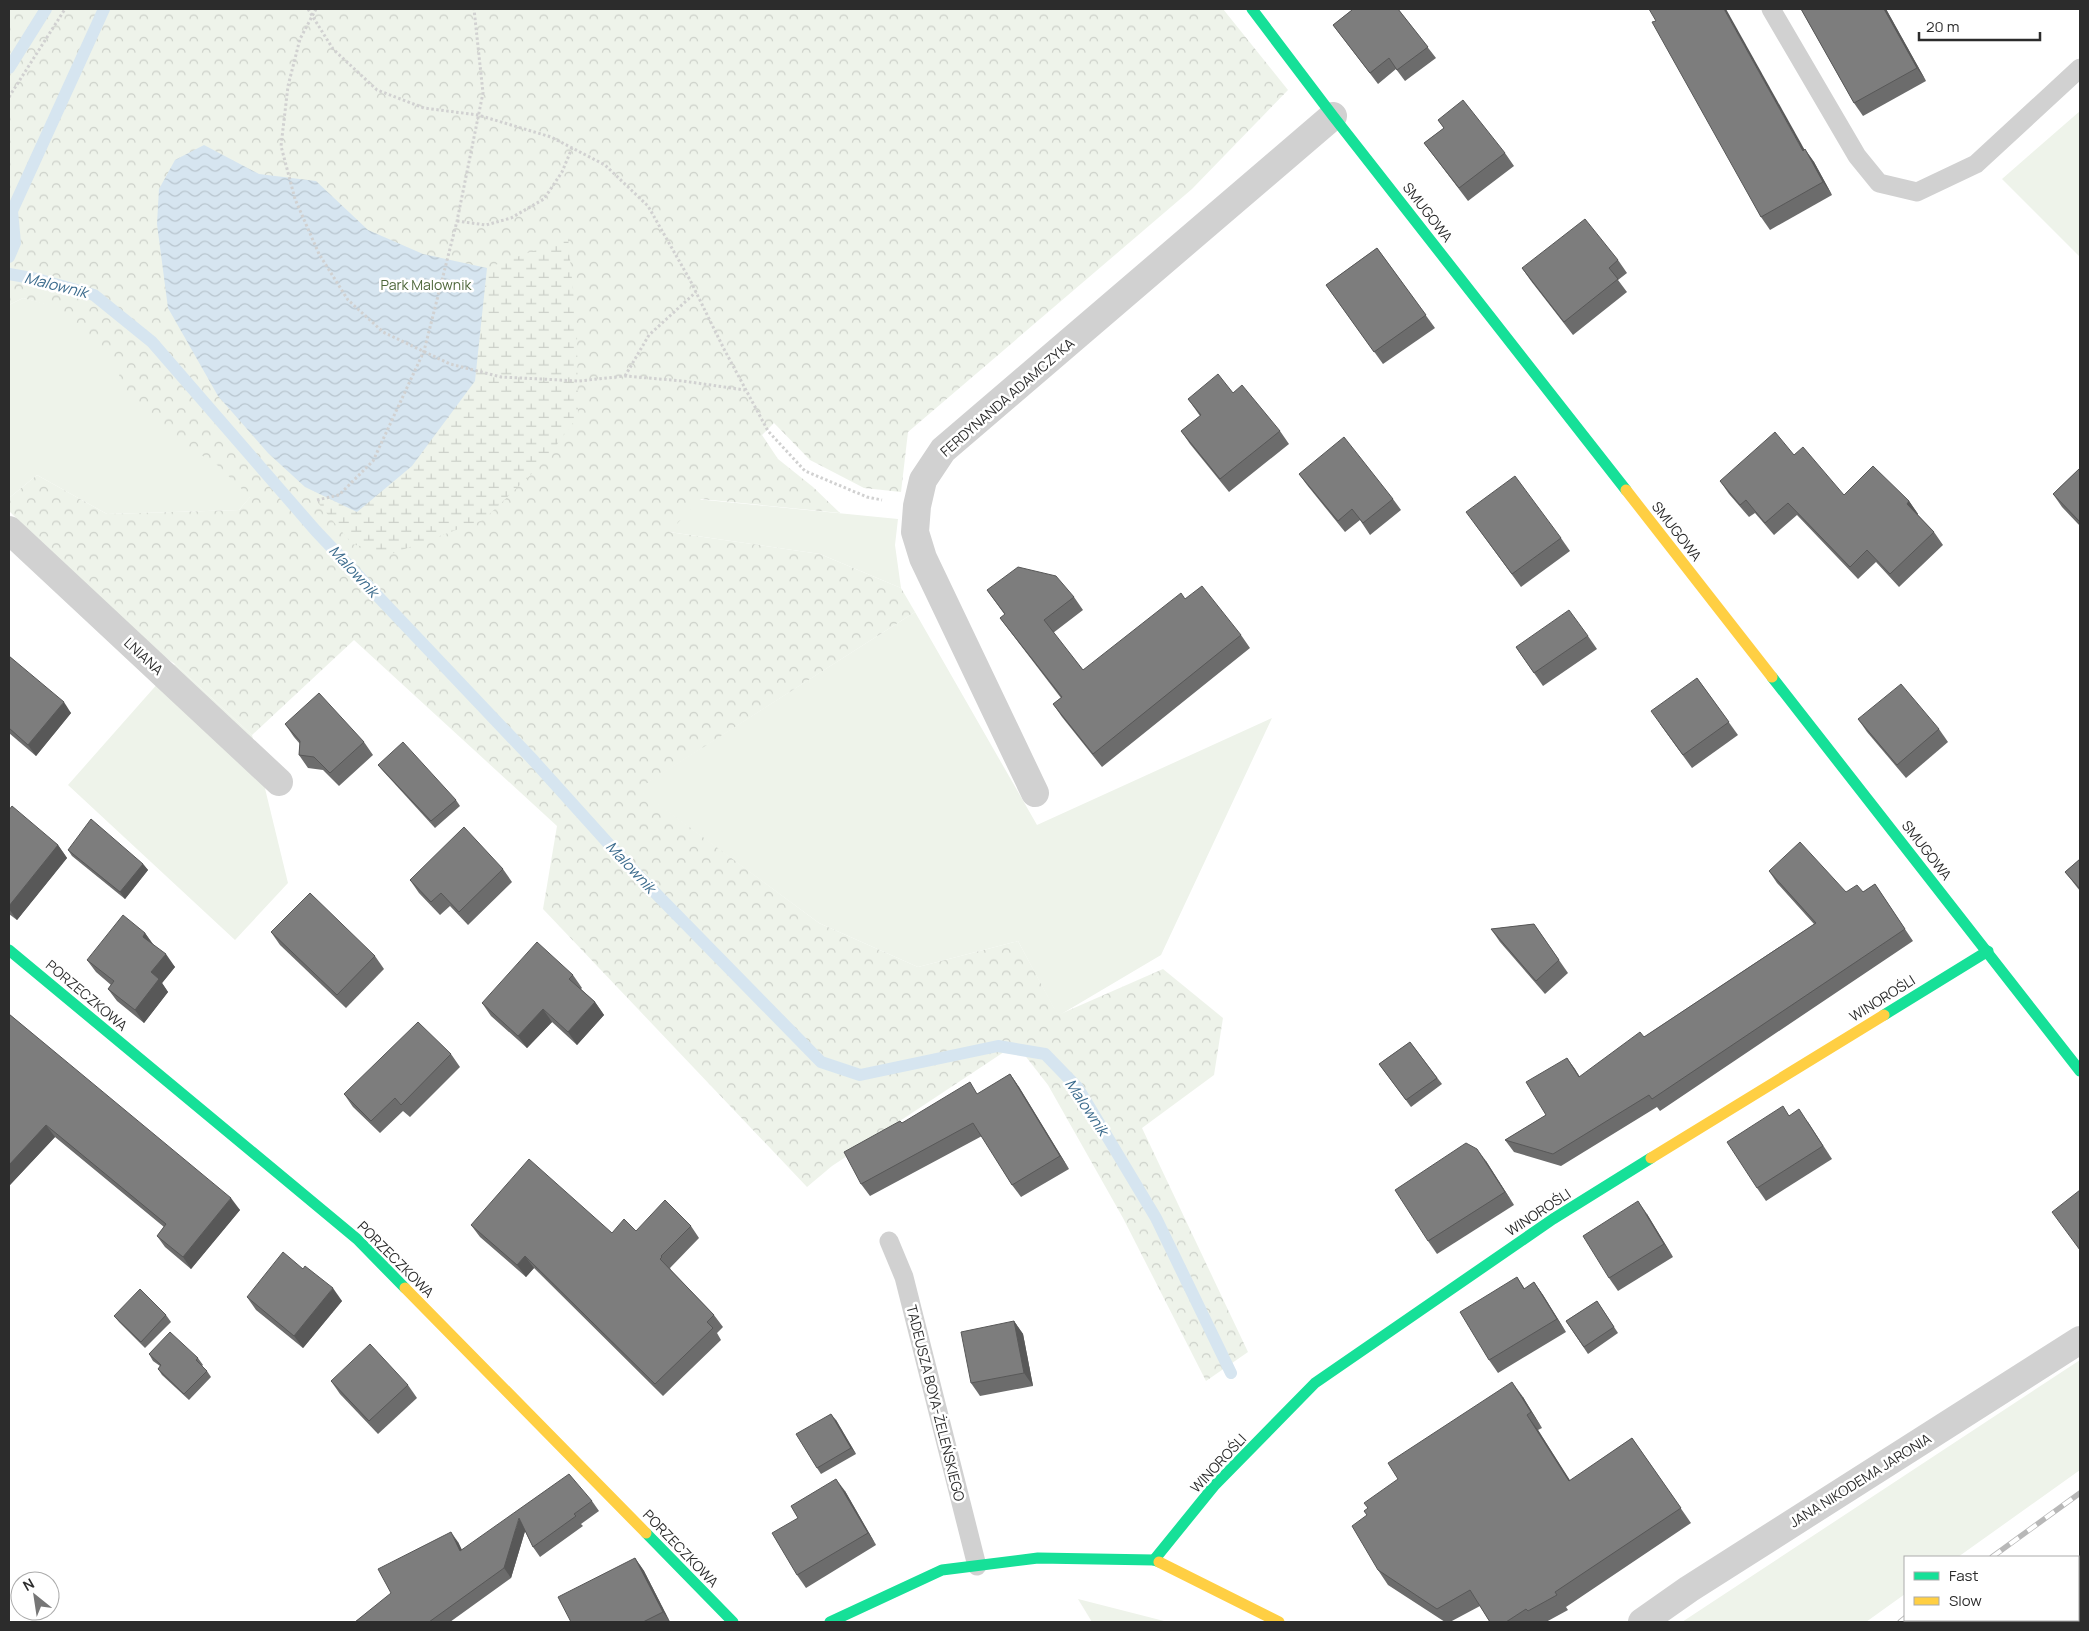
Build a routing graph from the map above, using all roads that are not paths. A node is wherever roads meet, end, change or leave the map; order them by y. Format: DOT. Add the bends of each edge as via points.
graph roads {
  1 [pos="1252,9"];
  2 [pos="1770,9"];
  3 [pos="2080,68"];
  4 [pos="1333,116"];
  5 [pos="9,530"];
  6 [pos="279,782"];
  7 [pos="1035,793"];
  8 [pos="9,950"];
  9 [pos="1988,951"];
  10 [pos="2080,1071"];
  11 [pos="889,1242"];
  12 [pos="2080,1340"];
  13 [pos="1154,1560"];
  14 [pos="977,1566"];
  15 [pos="733,1622"];
  16 [pos="830,1622"];
  17 [pos="1279,1622"];
  18 [pos="1642,1622"];
  1 -- 4 [label="street, SMUGOWA"];
  2 -- 3 [label="lane" via="1857,156 1879,183 1917,192 1976,164"];
  4 -- 7 [label="street, FERDYNANDA ADAMCZYKA" via="943,450 923,480 916,532 923,558"];
  4 -- 9 [label="street, SMUGOWA"];
  5 -- 6 [label="street, LNIANA"];
  8 -- 15 [label="street, PORZECZKOWA" via="357,1239"];
  9 -- 10 [label="street, SMUGOWA"];
  9 -- 13 [label="street, WINOROŚLI" via="1552,1218 1315,1383 1214,1486"];
  11 -- 14 [label="lane, TADEUSZA BOYA-ŻELEŃSKIEGO" via="904,1277"];
  12 -- 18 [label="street, JANA NIKODEMA JARONIA"];
  13 -- 14 [label="street" via="1038,1558"];
  13 -- 17 [label="street"];
  14 -- 16 [label="street" via="942,1570"];
}
